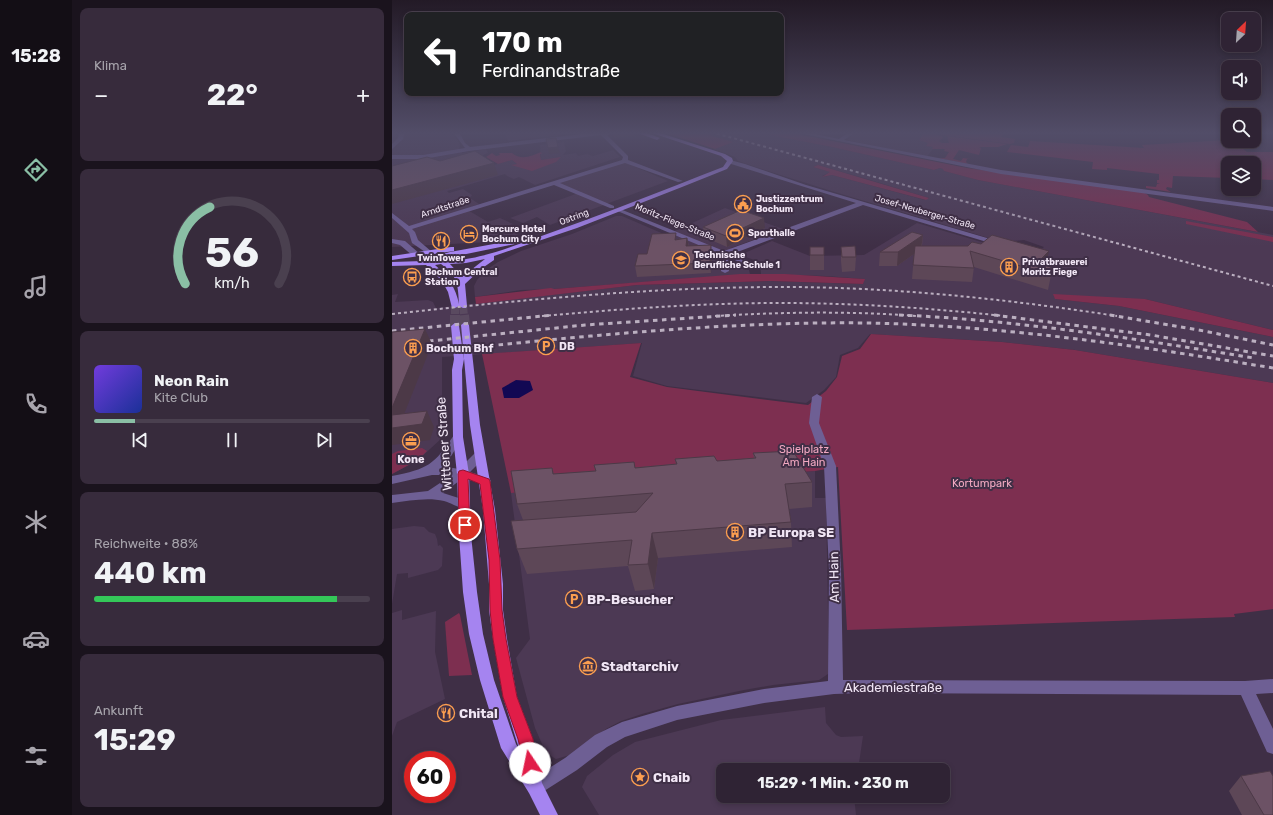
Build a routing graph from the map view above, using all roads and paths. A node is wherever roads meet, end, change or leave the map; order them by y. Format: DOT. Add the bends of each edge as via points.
graph roads {
  1 [pos="592,170"];
  2 [pos="649,170"];
  3 [pos="710,170"];
  4 [pos="713,170"];
  5 [pos="755,170"];
  6 [pos="992,170"];
  7 [pos="553,182"];
  8 [pos="680,183"];
  9 [pos="862,203"];
  10 [pos="1273,208"];
  11 [pos="615,209"];
  12 [pos="392,215"];
  13 [pos="408,228"];
  14 [pos="392,241"];
  15 [pos="1007,246"];
  16 [pos="473,250"];
  17 [pos="428,252"];
  18 [pos="502,252"];
  19 [pos="724,253"];
  20 [pos="418,255"];
  21 [pos="440,260"];
  22 [pos="393,262"];
  23 [pos="428,262"];
  24 [pos="765,267"];
  25 [pos="725,271"];
  26 [pos="462,282"];
  27 [pos="817,397"];
  28 [pos="458,437"];
  29 [pos="480,455"];
  30 [pos="427,472"];
  31 [pos="463,474"];
  32 [pos="392,480"];
  33 [pos="485,481"];
  34 [pos="430,495"];
  35 [pos="392,500"];
  36 [pos="464,504"];
  37 [pos="1273,686"];
  38 [pos="834,687"];
  39 [pos="1245,688"];
  40 [pos="1273,746"];
  41 [pos="535,787"];
  42 [pos="549,815"];
  1 -- 7 [label="street, Arndtstraße"];
  2 -- 8 [label="street"];
  3 -- 8 [label="main road, Ostring"];
  4 -- 8 [label="main road, Ostring"];
  5 -- 9 [label="street, Josef-Neuberger-Straße"];
  6 -- 10 [label="street"];
  7 -- 11 [label="street, Moritz-Fiege-Straße"];
  7 -- 13 [label="street, Arndtstraße"];
  8 -- 11 [label="main road, Ostring"];
  9 -- 15 [label="street, Josef-Neuberger-Straße"];
  9 -- 19 [label="street"];
  11 -- 16 [label="main road, Ostring" via="520,240"];
  11 -- 18 [label="main road, Ostring" via="558,233"];
  11 -- 19 [label="street, Moritz-Fiege-Straße"];
  12 -- 13 [label="street"];
  13 -- 17 [label="street" via="414,234 415,241"];
  14 -- 20 [label="street" via="402,243"];
  16 -- 17 [label="main road, Ostring" via="446,249"];
  16 -- 21 [label="main road, Ostring" via="450,254"];
  17 -- 20 [label="main road, Ostring"];
  17 -- 21 [label="main road"];
  18 -- 21 [label="main road, Ostring" via="473,260"];
  18 -- 26 [label="main road" via="478,267"];
  19 -- 24 [label="street, Moritz-Fiege-Straße" via="758,267"];
  19 -- 25 [label="street, Moritz-Fiege-Straße"];
  20 -- 22 [label="main road, Ostring"];
  20 -- 23 [label="main road"];
  21 -- 23 [label="main road"];
  21 -- 26 [label="main road" via="453,269"];
  22 -- 23 [label="main road"];
  23 -- 26 [label="main road" via="446,281 459,306"];
  27 -- 38 [label="street, Am Hain" via="814,423 830,466 835,570"];
  28 -- 29 [label="main road, Wittener Straße" via="457,370 460,325"];
  28 -- 30 [label="street" via="444,458"];
  28 -- 31 [label="main road, Wittener Straße"];
  29 -- 31 [label="street"];
  29 -- 33 [label="main road, Wittener Straße"];
  30 -- 31 [label="street" via="444,470"];
  30 -- 32 [label="street"];
  31 -- 33 [label="street"];
  31 -- 34 [label="street"];
  31 -- 36 [label="main road, Wittener Straße"];
  33 -- 41 [label="main road, Wittener Straße" via="494,560 496,610 505,670 510,697 525,739"];
  34 -- 35 [label="street"];
  34 -- 36 [label="street"];
  36 -- 41 [label="main road, Wittener Straße" via="470,592 484,667 510,748"];
  37 -- 39 [label="street, Akademiestraße"];
  38 -- 39 [label="street, Akademiestraße"];
  38 -- 41 [label="street, Akademiestraße" via="725,703 676,713 622,730 601,741"];
  39 -- 40 [label="street"];
  41 -- 42 [label="main road, Wittener Straße"];
}
